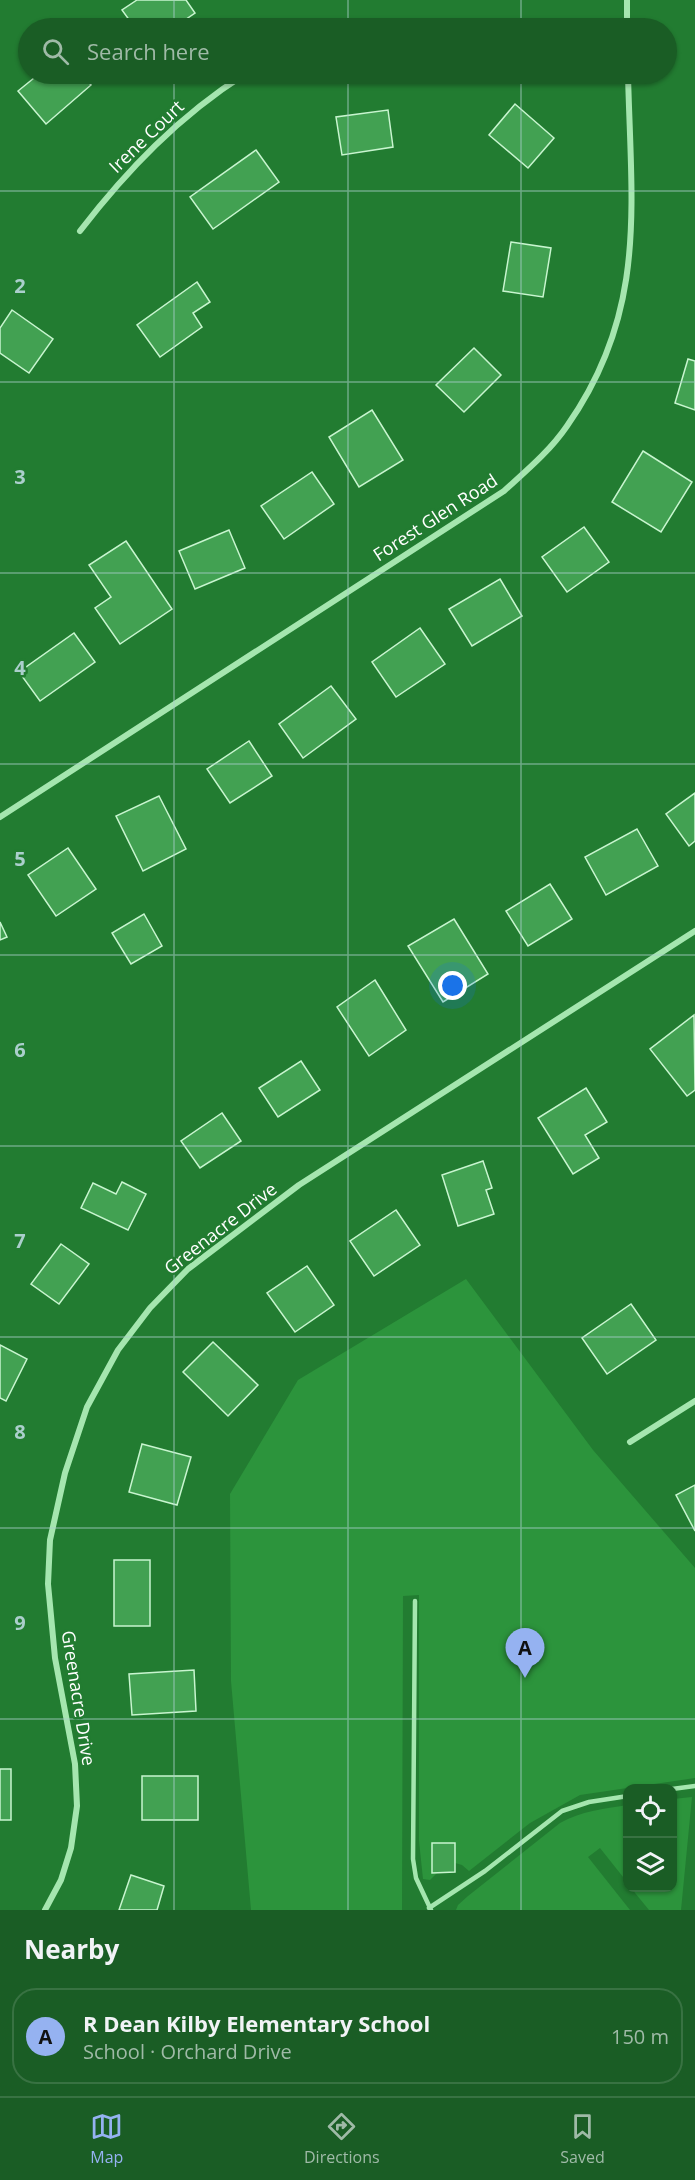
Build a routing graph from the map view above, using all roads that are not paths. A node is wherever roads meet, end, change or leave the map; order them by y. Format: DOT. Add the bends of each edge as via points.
graph roads {
  1 [pos="627,0"];
  2 [pos="627,18"];
  3 [pos="229,84"];
  4 [pos="628,84"];
  5 [pos="80,231"];
  6 [pos="0,817"];
  7 [pos="695,931"];
  8 [pos="695,1401"];
  9 [pos="630,1442"];
  10 [pos="415,1601"];
  11 [pos="695,1786"];
  12 [pos="677,1788"];
  13 [pos="623,1797"];
  14 [pos="430,1909"];
  15 [pos="45,1910"];
  1 -- 2 [label="street"];
  3 -- 5 [label="street, Irene Court" via="156,142"];
  4 -- 6 [label="street, Forest Glen Road" via="632,241 626,290 613,338 593,384 567,427 504,491"];
  7 -- 15 [label="street, Greenacre Drive" via="299,1185 188,1269 150,1308 118,1350 87,1407 65,1473 50,1540 48,1584 55,1658 75,1764 77,1806 71,1848"];
  8 -- 9 [label="street"];
  10 -- 14 [label="lane" via="413,1859 416,1878"];
  11 -- 12 [label="lane"];
  13 -- 14 [label="lane" via="562,1811"];
}
